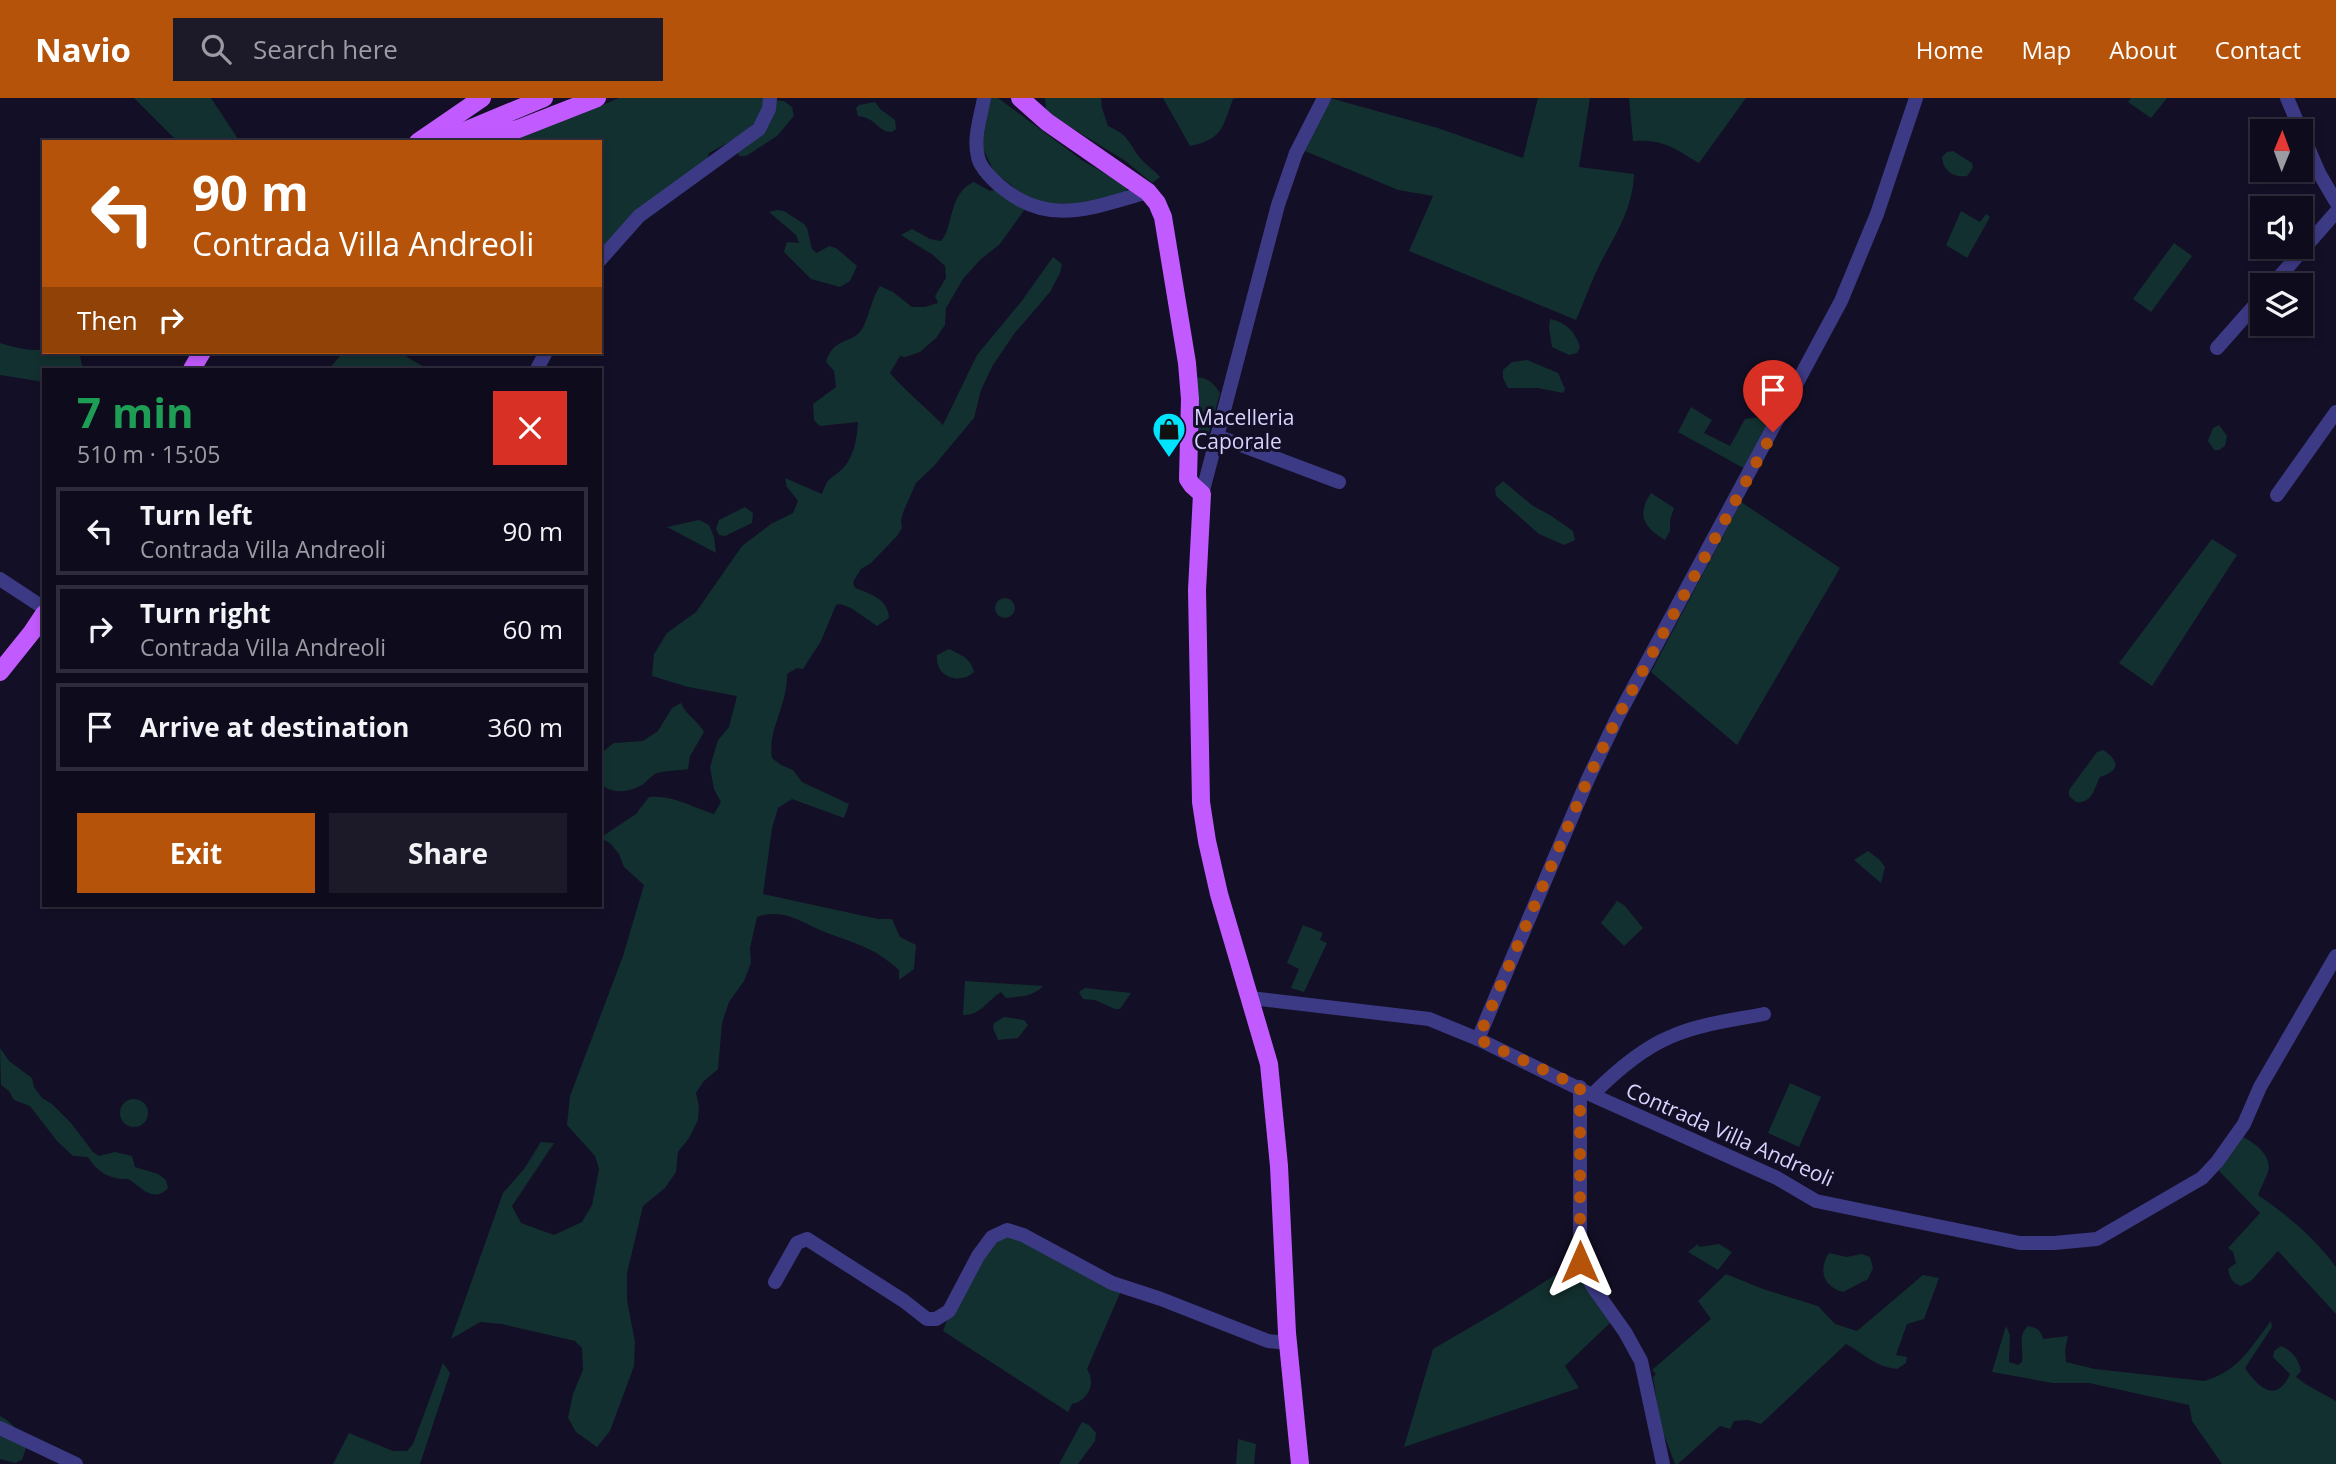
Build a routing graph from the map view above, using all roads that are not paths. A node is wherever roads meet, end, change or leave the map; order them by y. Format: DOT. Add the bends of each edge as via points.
graph roads {
  1 [pos="482,98"];
  2 [pos="544,98"];
  3 [pos="597,98"];
  4 [pos="770,98"];
  5 [pos="984,98"];
  6 [pos="1020,98"];
  7 [pos="1324,98"];
  8 [pos="1916,98"];
  9 [pos="2287,98"];
  10 [pos="445,139"];
  11 [pos="421,140"];
  12 [pos="1148,192"];
  13 [pos="2336,202"];
  14 [pos="2336,212"];
  15 [pos="602,258"];
  16 [pos="2283,273"];
  17 [pos="2250,311"];
  18 [pos="2217,348"];
  19 [pos="2336,412"];
  20 [pos="1217,436"];
  21 [pos="1339,482"];
  22 [pos="1202,494"];
  23 [pos="2277,495"];
  24 [pos="0,579"];
  25 [pos="42,610"];
  26 [pos="42,614"];
  27 [pos="0,672"];
  28 [pos="2336,956"];
  29 [pos="1251,998"];
  30 [pos="1765,1014"];
  31 [pos="1478,1039"];
  32 [pos="1586,1091"];
  33 [pos="775,1282"];
  34 [pos="1288,1343"];
  35 [pos="0,1428"];
  36 [pos="76,1464"];
  37 [pos="1300,1464"];
  38 [pos="1663,1464"];
  1 -- 11 [label="main road"];
  2 -- 10 [label="main road"];
  3 -- 10 [label="main road" via="518,129"];
  4 -- 15 [label="street" via="759,129 639,216"];
  5 -- 12 [label="street" via="976,143 978,159 1014,198 1041,210 1067,211"];
  6 -- 12 [label="main road" via="1101,162"];
  7 -- 20 [label="street" via="1296,153 1278,205"];
  8 -- 31 [label="street" via="1877,214 1841,301 1617,718"];
  9 -- 13 [label="street"];
  12 -- 22 [label="main road" via="1163,217 1187,363 1188,479"];
  14 -- 16 [label="street"];
  17 -- 18 [label="street"];
  19 -- 23 [label="street"];
  20 -- 21 [label="street"];
  20 -- 22 [label="street"];
  22 -- 29 [label="main road" via="1197,590 1201,802 1219,894"];
  24 -- 25 [label="street"];
  26 -- 27 [label="main road"];
  28 -- 32 [label="street, Contrada Villa Andreoli" via="2260,1087 2244,1124 2217,1162 2202,1178 2097,1239 2020,1243 1815,1201 1777,1178"];
  29 -- 31 [label="street, Contrada Villa Andreoli" via="1429,1019"];
  29 -- 34 [label="main road" via="1271,1077"];
  30 -- 32 [label="street" via="1670,1036"];
  31 -- 32 [label="street, Contrada Villa Andreoli"];
  32 -- 38 [label="street" via="1580,1262 1641,1361"];
  33 -- 34 [label="street" via="797,1243 807,1239 927,1319 936,1319 949,1311 992,1237 1007,1230 1112,1283 1268,1341"];
  34 -- 37 [label="main road"];
  35 -- 36 [label="street"];
}
